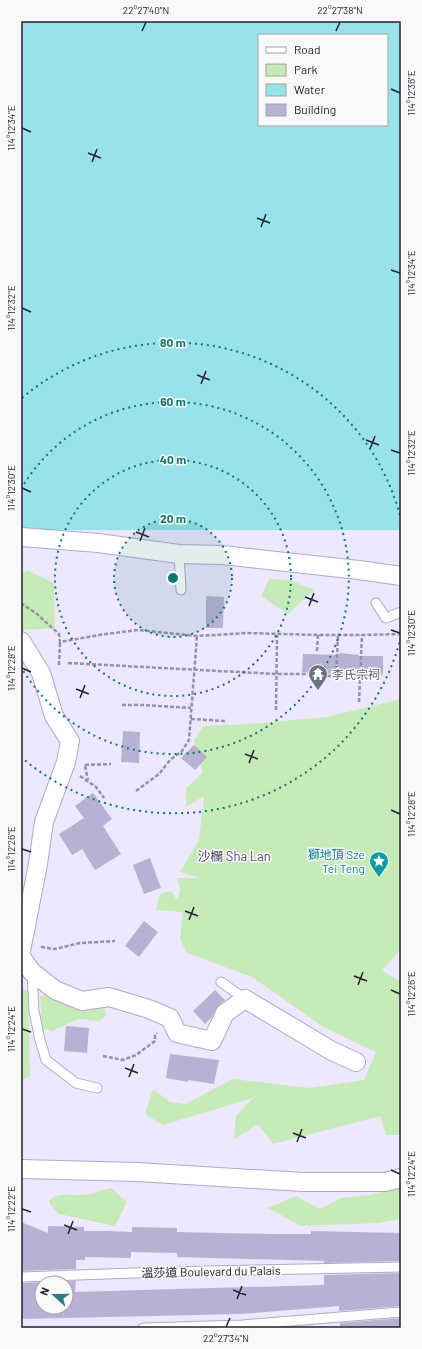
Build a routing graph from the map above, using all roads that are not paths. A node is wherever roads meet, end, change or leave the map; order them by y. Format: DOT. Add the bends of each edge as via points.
graph roads {
  1 [pos="21,537"];
  2 [pos="180,554"];
  3 [pos="401,576"];
  4 [pos="181,590"];
  5 [pos="376,603"];
  6 [pos="401,612"];
  7 [pos="21,641"];
  8 [pos="22,951"];
  9 [pos="32,972"];
  10 [pos="222,982"];
  11 [pos="245,999"];
  12 [pos="356,1062"];
  13 [pos="97,1088"];
  14 [pos="21,1168"];
  15 [pos="401,1178"];
  16 [pos="401,1267"];
  17 [pos="21,1277"];
  18 [pos="401,1312"];
  19 [pos="143,1328"];
  1 -- 2 [label="street" via="98,543"];
  2 -- 3 [label="street" via="222,555"];
  2 -- 4 [label="lane"];
  5 -- 6 [label="lane" via="386,618"];
  7 -- 8 [label="street" via="41,673 54,716 70,741 44,822"];
  8 -- 9 [label="street"];
  9 -- 11 [label="street" via="55,990 82,1001 109,997 149,1009 170,1018 177,1033 212,1041 225,1013"];
  9 -- 13 [label="lane" via="34,1011 46,1060 76,1083"];
  10 -- 11 [label="lane"];
  11 -- 12 [label="street" via="332,1051"];
  14 -- 15 [label="street" via="303,1182 385,1182"];
  16 -- 17 [label="lane, 溫莎道 Boulevard du Palais"];
  18 -- 19 [label="lane" via="242,1325"];
}
